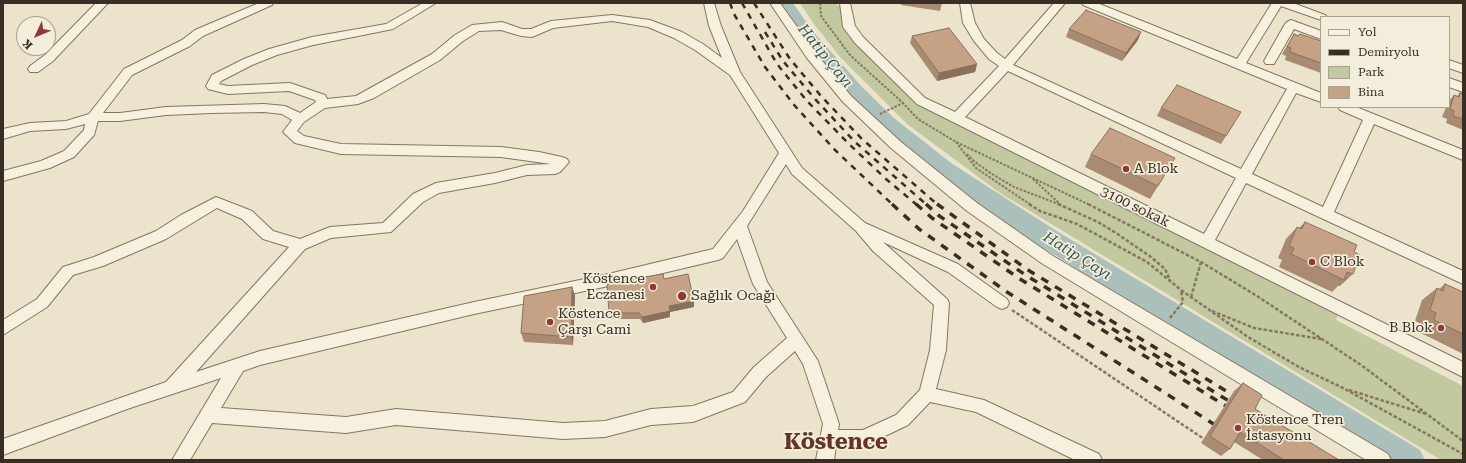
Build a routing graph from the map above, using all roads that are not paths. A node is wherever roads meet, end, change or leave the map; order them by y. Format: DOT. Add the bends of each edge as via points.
graph roads {
  1 [pos="103,3"];
  2 [pos="268,3"];
  3 [pos="430,3"];
  4 [pos="709,3"];
  5 [pos="775,3"];
  6 [pos="845,3"];
  7 [pos="965,3"];
  8 [pos="1060,3"];
  9 [pos="1087,3"];
  10 [pos="1277,3"];
  11 [pos="1283,3"];
  12 [pos="1320,17"];
  13 [pos="1320,35"];
  14 [pos="1270,61"];
  15 [pos="1240,64"];
  16 [pos="1450,64"];
  17 [pos="1006,66"];
  18 [pos="34,69"];
  19 [pos="1463,69"];
  20 [pos="734,72"];
  21 [pos="1450,82"];
  22 [pos="1294,86"];
  23 [pos="1463,88"];
  24 [pos="1320,98"];
  25 [pos="322,104"];
  26 [pos="1346,108"];
  27 [pos="92,117"];
  28 [pos="1370,118"];
  29 [pos="300,119"];
  30 [pos="956,119"];
  31 [pos="3,134"];
  32 [pos="786,153"];
  33 [pos="1463,155"];
  34 [pos="3,176"];
  35 [pos="1242,177"];
  36 [pos="1326,215"];
  37 [pos="740,226"];
  38 [pos="860,227"];
  39 [pos="1207,242"];
  40 [pos="300,245"];
  41 [pos="1463,278"];
  42 [pos="1002,303"];
  43 [pos="3,328"];
  44 [pos="796,340"];
  45 [pos="237,366"];
  46 [pos="1463,370"];
  47 [pos="171,388"];
  48 [pos="926,394"];
  49 [pos="208,415"];
  50 [pos="829,438"];
  51 [pos="3,447"];
  52 [pos="181,460"];
  53 [pos="825,460"];
  54 [pos="1093,460"];
  55 [pos="1382,460"];
  1 -- 18 [label="street" via="49,58"];
  2 -- 27 [label="street" via="199,33 186,43 128,72"];
  3 -- 25 [label="street" via="389,27 312,41 273,52 216,78 212,86 228,90 290,87 321,98"];
  4 -- 20 [label="street" via="714,26"];
  5 -- 55 [label="street" via="811,55 847,99 896,145 972,207 1048,260"];
  6 -- 30 [label="street, 3100 sokak" via="849,27 859,40 921,102"];
  7 -- 17 [label="street" via="969,23 980,41"];
  8 -- 17 [label="street"];
  9 -- 15 [label="street" via="1194,50"];
  10 -- 15 [label="street"];
  11 -- 12 [label="street"];
  13 -- 14 [label="street" via="1291,24"];
  15 -- 22 [label="street"];
  16 -- 19 [label="street"];
  17 -- 30 [label="street"];
  17 -- 35 [label="street"];
  20 -- 25 [label="street" via="699,47 650,24 612,18 551,25 532,33 502,26 476,28 436,57 370,95 358,100"];
  20 -- 32 [label="street"];
  21 -- 23 [label="street"];
  22 -- 24 [label="street"];
  22 -- 35 [label="street"];
  25 -- 29 [label="street"];
  26 -- 28 [label="street"];
  27 -- 29 [label="street" via="120,117 166,111 264,108 285,110"];
  27 -- 31 [label="street" via="66,125 30,127"];
  27 -- 34 [label="street" via="90,132 69,154 45,165"];
  28 -- 33 [label="street"];
  28 -- 36 [label="street"];
  29 -- 40 [label="street" via="289,132 300,140 342,149 501,152 562,162 555,169 527,170 436,188 418,198 386,228 330,233"];
  30 -- 39 [label="street, 3100 sokak"];
  32 -- 37 [label="street"];
  32 -- 38 [label="street" via="797,171"];
  35 -- 36 [label="street"];
  35 -- 39 [label="street"];
  36 -- 41 [label="street"];
  37 -- 44 [label="street" via="760,284"];
  37 -- 45 [label="street" via="718,254 604,282 474,308 260,358"];
  38 -- 42 [label="street" via="953,268"];
  38 -- 48 [label="street" via="878,247 942,303 938,350"];
  39 -- 46 [label="street, 3100 sokak"];
  40 -- 43 [label="street" via="268,235 247,215 216,202 161,235 98,262 68,271 42,303"];
  40 -- 47 [label="street"];
  44 -- 49 [label="street" via="760,372 739,397 693,414 651,417 604,429 563,431 396,417 346,425"];
  44 -- 50 [label="street" via="810,361 830,424"];
  45 -- 47 [label="street"];
  45 -- 49 [label="street"];
  47 -- 51 [label="street"];
  48 -- 50 [label="street" via="902,420 864,438"];
  48 -- 54 [label="street" via="978,405"];
  49 -- 52 [label="street"];
  50 -- 53 [label="street"];
}
